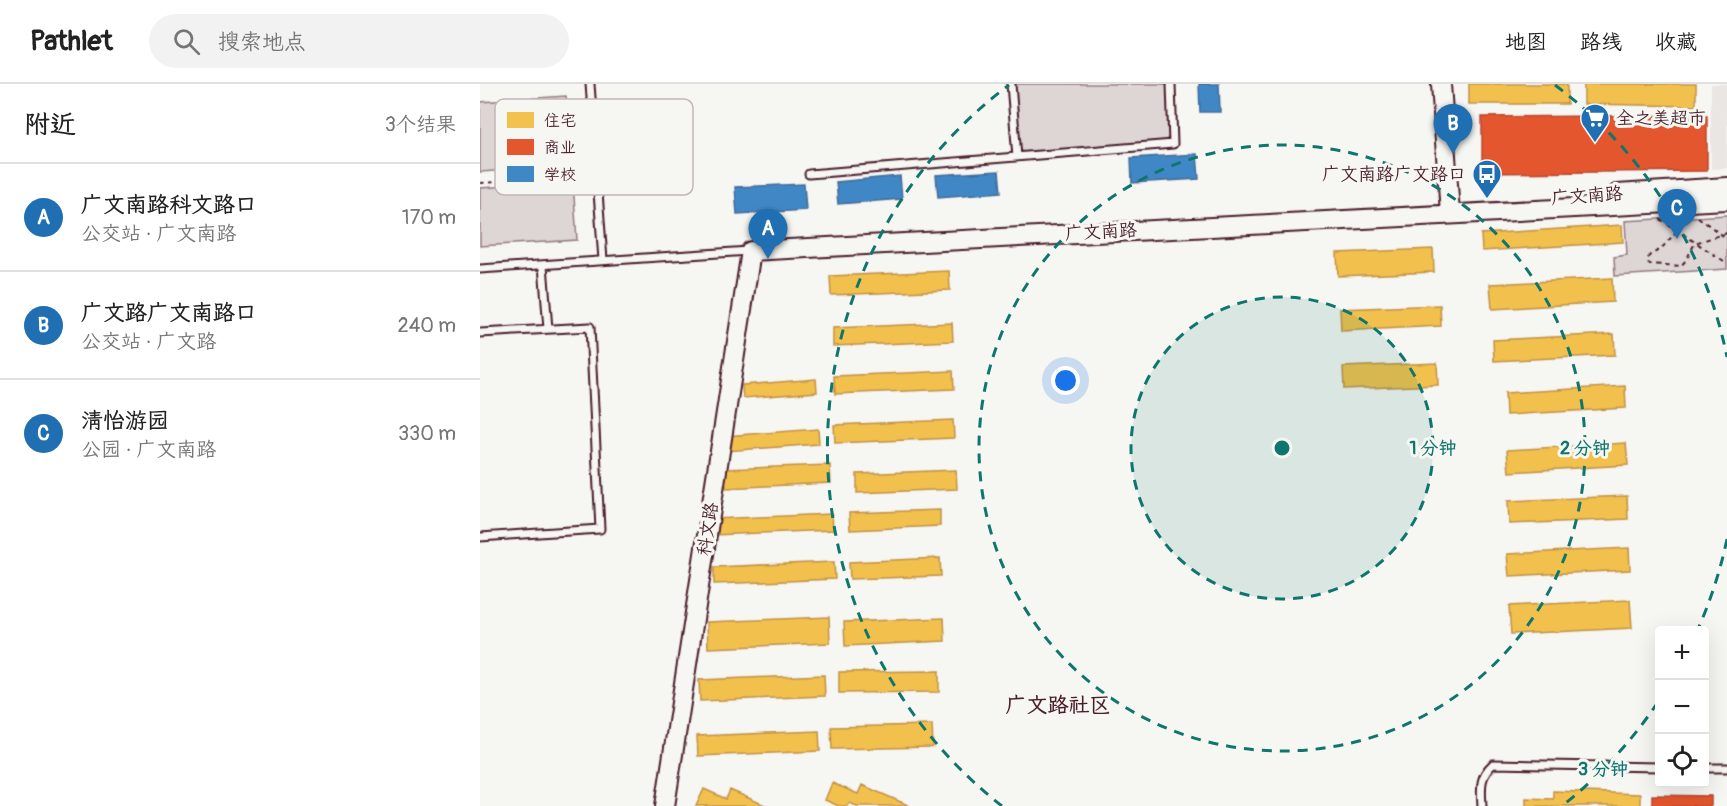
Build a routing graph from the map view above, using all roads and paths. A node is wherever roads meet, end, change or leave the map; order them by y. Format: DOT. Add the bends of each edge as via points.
graph roads {
  1 [pos="590,84"];
  2 [pos="1011,84"];
  3 [pos="1171,84"];
  4 [pos="1441,84"];
  5 [pos="591,99"];
  6 [pos="1017,157"];
  7 [pos="810,174"];
  8 [pos="495,182"];
  9 [pos="480,183"];
  10 [pos="1727,187"];
  11 [pos="598,195"];
  12 [pos="1727,200"];
  13 [pos="1659,204"];
  14 [pos="1450,213"];
  15 [pos="1698,217"];
  16 [pos="1677,231"];
  17 [pos="1727,233"];
  18 [pos="1722,235"];
  19 [pos="1727,239"];
  20 [pos="1695,243"];
  21 [pos="751,251"];
  22 [pos="603,260"];
  23 [pos="1727,263"];
  24 [pos="543,265"];
  25 [pos="480,269"];
  26 [pos="548,329"];
  27 [pos="480,333"];
  28 [pos="480,537"];
  29 [pos="1655,767"];
  30 [pos="1709,768"];
  31 [pos="1727,768"];
  32 [pos="665,806"];
  33 [pos="1482,806"];
  1 -- 5 [label="lane"];
  2 -- 6 [label="lane"];
  3 -- 6 [label="lane" via="1173,144"];
  4 -- 14 [label="street"];
  6 -- 7 [label="lane"];
  8 -- 9 [label="path"];
  10 -- 14 [label="street, 广文南路" via="1471,203"];
  11 -- 22 [label="lane"];
  12 -- 13 [label="street, 广文南路"];
  13 -- 14 [label="street, 广文南路"];
  13 -- 16 [label="path" via="1660,219"];
  14 -- 21 [label="street, 广文南路"];
  15 -- 18 [label="path"];
  16 -- 20 [label="path"];
  16 -- 20 [label="path" via="1650,255 1649,264 1681,266"];
  17 -- 18 [label="path"];
  18 -- 19 [label="path"];
  18 -- 20 [label="path"];
  20 -- 23 [label="path"];
  21 -- 22 [label="lane"];
  21 -- 32 [label="street, 科文路"];
  22 -- 24 [label="lane"];
  24 -- 25 [label="lane"];
  24 -- 26 [label="lane"];
  26 -- 27 [label="lane"];
  26 -- 28 [label="lane" via="590,327 600,529"];
  29 -- 33 [label="lane" via="1493,764 1484,772"];
  30 -- 31 [label="lane"];
}
